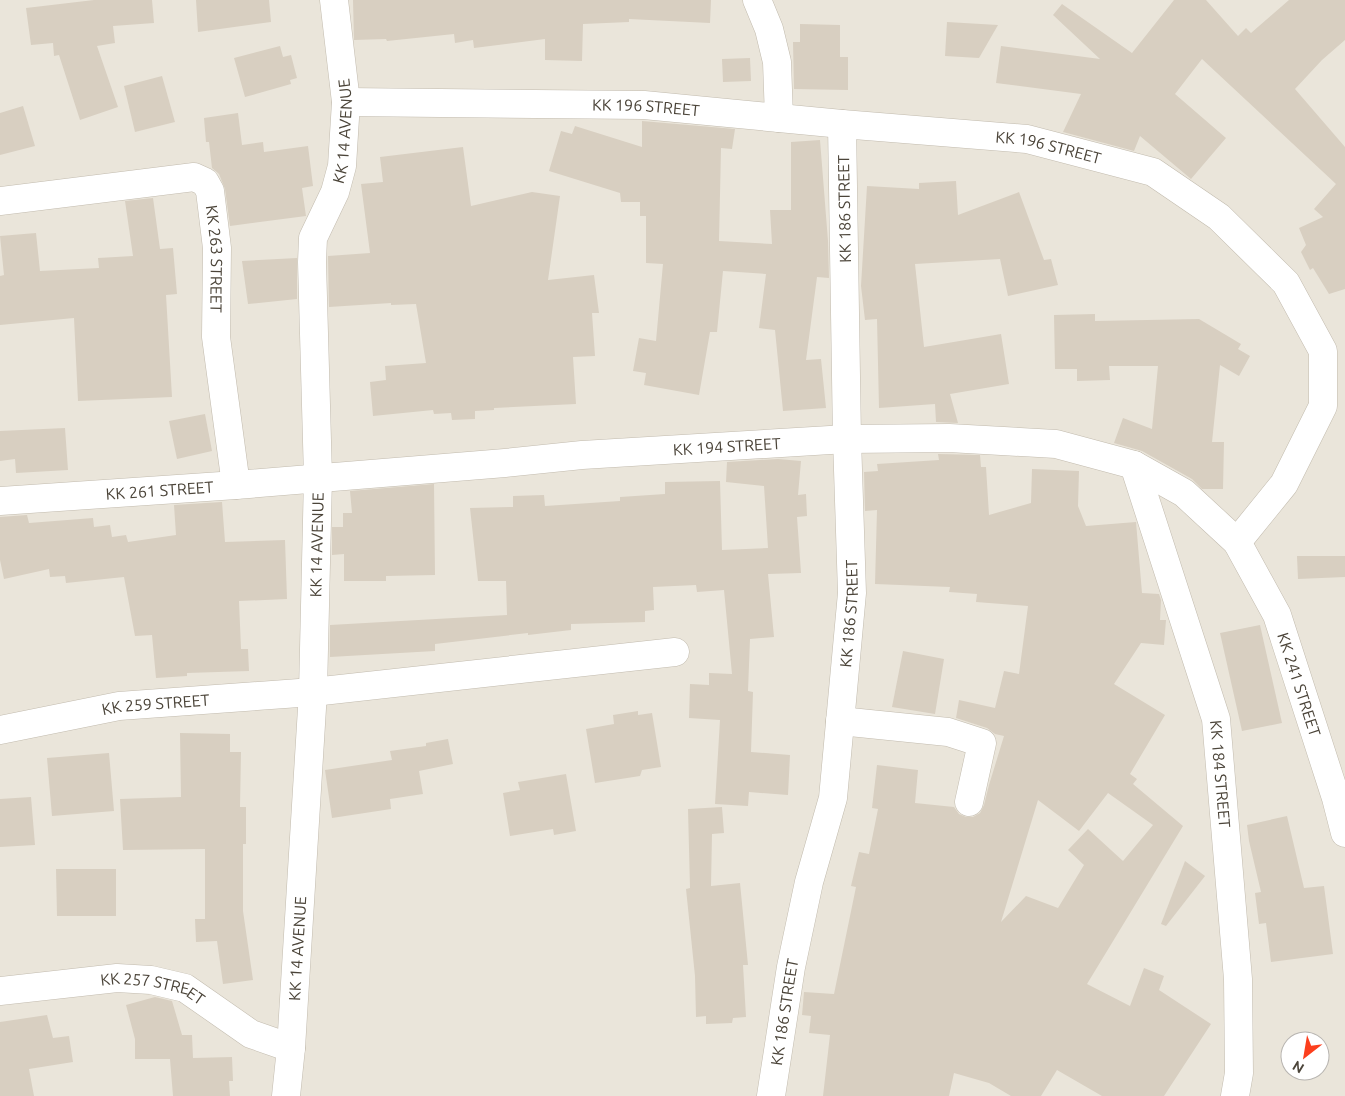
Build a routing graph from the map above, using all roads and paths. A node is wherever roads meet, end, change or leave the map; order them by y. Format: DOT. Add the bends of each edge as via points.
graph roads {
  1 [pos="334,0"];
  2 [pos="757,0"];
  3 [pos="346,102"];
  4 [pos="779,118"];
  5 [pos="842,124"];
  6 [pos="0,202"];
  7 [pos="848,439"];
  8 [pos="1134,465"];
  9 [pos="318,477"];
  10 [pos="236,485"];
  11 [pos="0,501"];
  12 [pos="1237,542"];
  13 [pos="675,652"];
  14 [pos="313,692"];
  15 [pos="840,721"];
  16 [pos="0,730"];
  17 [pos="968,802"];
  18 [pos="1345,834"];
  19 [pos="0,991"];
  20 [pos="291,1048"];
  21 [pos="286,1096"];
  22 [pos="771,1096"];
  23 [pos="1235,1096"];
  1 -- 3 [label="street, KK 14 AVENUE"];
  2 -- 4 [label="street" via="769,29 777,62"];
  3 -- 4 [label="street, KK 196 STREET" via="644,105"];
  3 -- 9 [label="street, KK 14 AVENUE" via="342,166 335,192 313,238"];
  4 -- 5 [label="street, KK 196 STREET"];
  5 -- 7 [label="street, KK 186 STREET"];
  5 -- 12 [label="street, KK 196 STREET" via="1027,139 1154,172 1219,218 1286,284 1323,351 1323,406 1284,484"];
  6 -- 10 [label="street, KK 263 STREET" via="194,177 205,182 210,191 217,248 216,337"];
  7 -- 8 [label="street, KK 194 STREET" via="949,438 1056,444"];
  7 -- 9 [label="street, KK 194 STREET" via="582,455"];
  7 -- 15 [label="street, KK 186 STREET" via="852,593"];
  8 -- 12 [label="street" via="1184,493"];
  8 -- 23 [label="street, KK 184 STREET" via="1216,719 1238,979 1239,1073"];
  9 -- 10 [label="street, KK 261 STREET"];
  9 -- 14 [label="street, KK 14 AVENUE"];
  10 -- 11 [label="street, KK 261 STREET"];
  12 -- 18 [label="street, KK 241 STREET" via="1277,615"];
  13 -- 14 [label="street, KK 259 STREET"];
  14 -- 16 [label="street, KK 259 STREET" via="119,706"];
  14 -- 20 [label="street, KK 14 AVENUE"];
  15 -- 17 [label="street" via="948,732 982,743"];
  15 -- 22 [label="street, KK 186 STREET" via="833,798 809,882 791,967"];
  19 -- 20 [label="street, KK 257 STREET" via="117,978 151,980 185,988 251,1034"];
  20 -- 21 [label="street, KK 14 AVENUE"];
}
